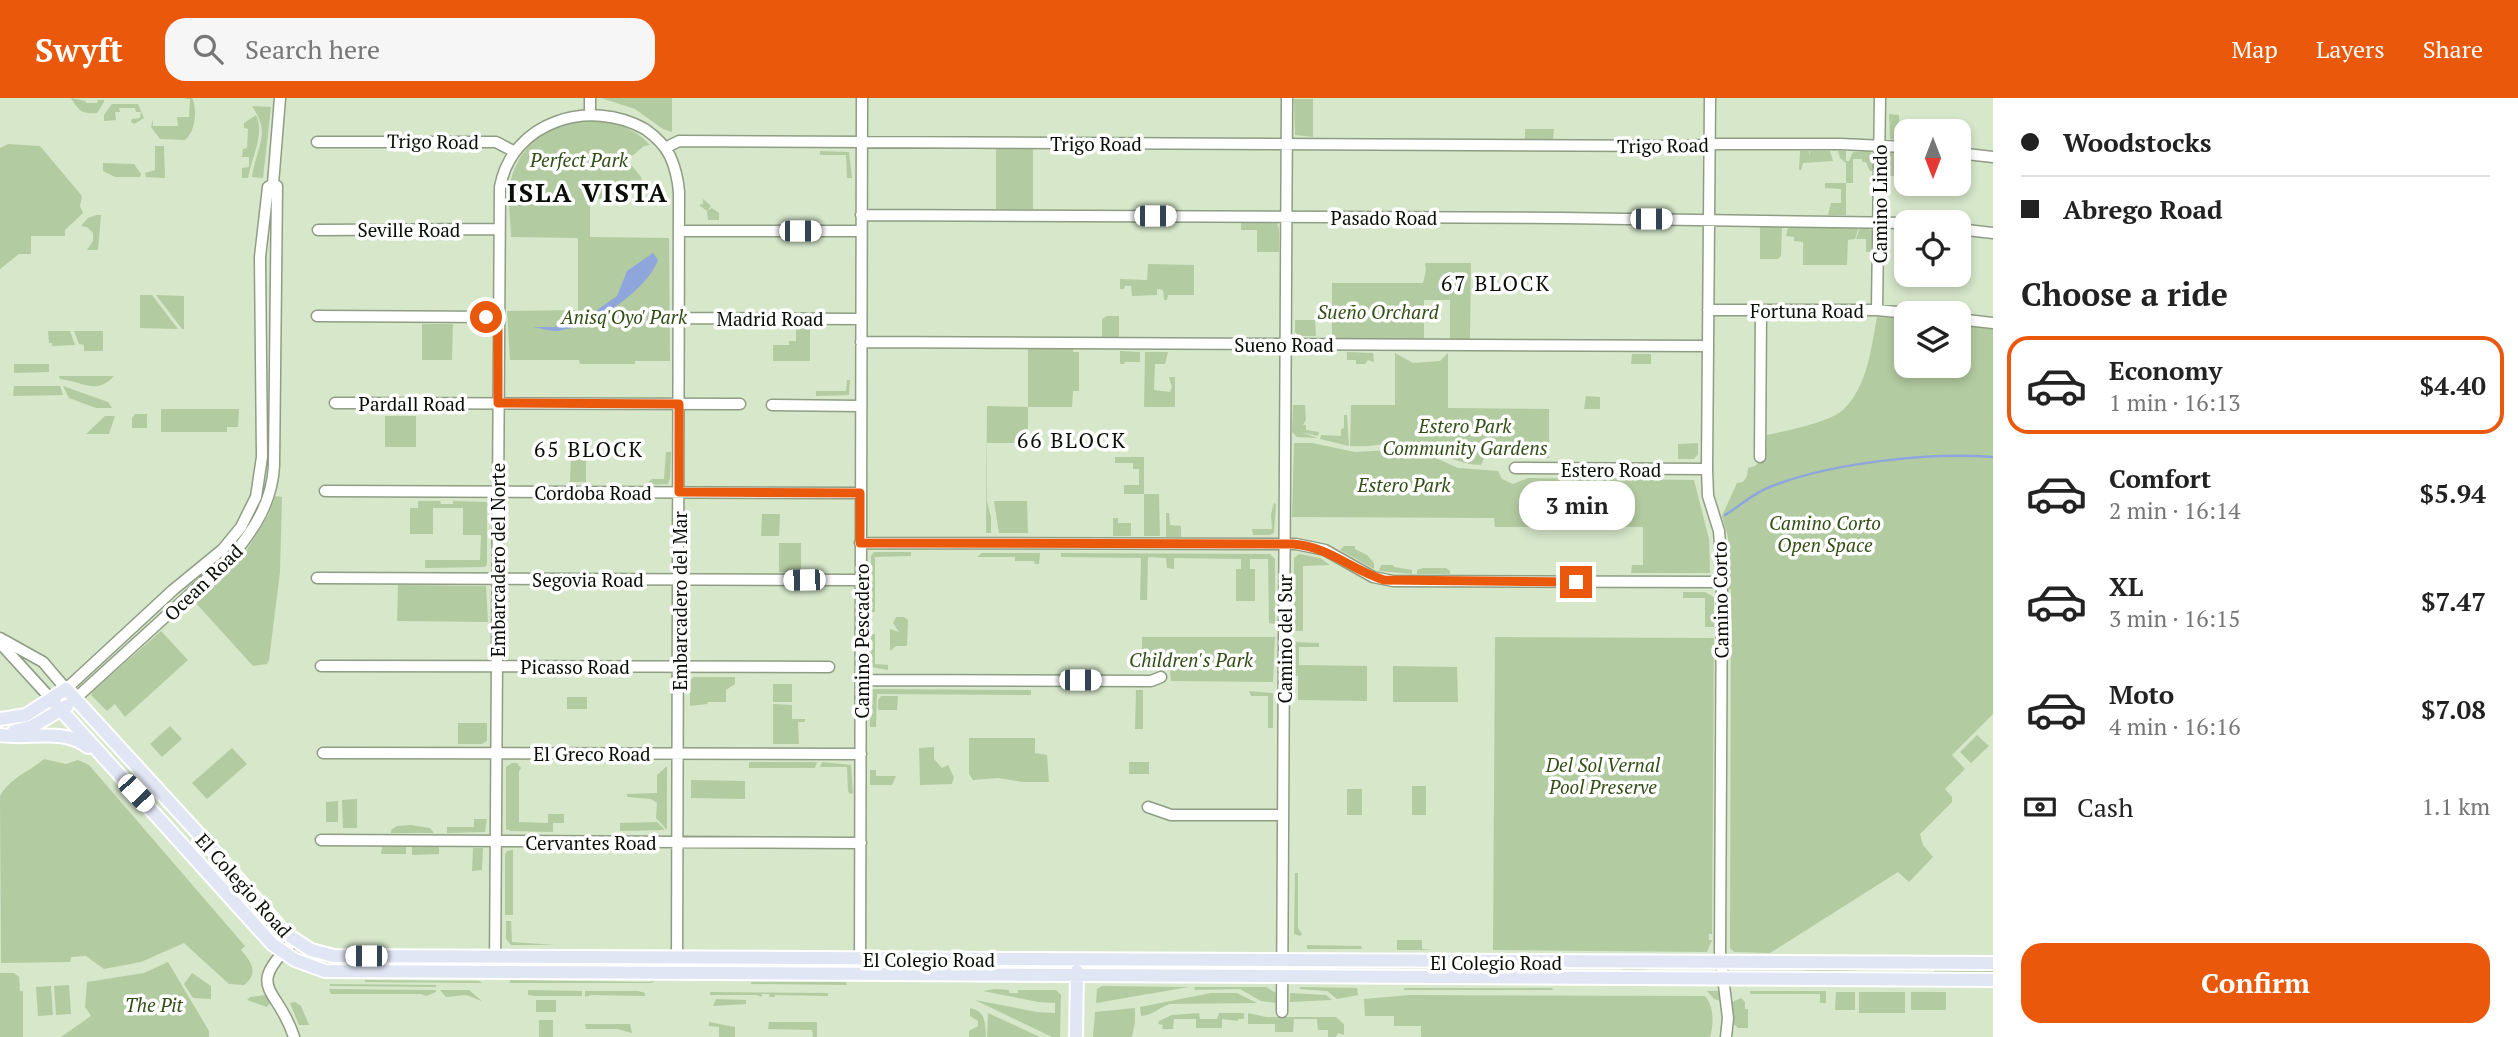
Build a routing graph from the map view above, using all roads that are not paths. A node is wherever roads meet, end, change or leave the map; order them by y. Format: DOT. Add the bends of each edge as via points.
graph roads {
  1 [pos="280,98"];
  2 [pos="862,98"];
  3 [pos="1287,98"];
  4 [pos="1710,98"];
  5 [pos="1880,98"];
  6 [pos="590,103"];
  7 [pos="317,142"];
  8 [pos="861,142"];
  9 [pos="1287,144"];
  10 [pos="1709,145"];
  11 [pos="1880,145"];
  12 [pos="1894,146"];
  13 [pos="665,148"];
  14 [pos="513,151"];
  15 [pos="1971,154"];
  16 [pos="1993,157"];
  17 [pos="273,184"];
  18 [pos="861,215"];
  19 [pos="1286,217"];
  20 [pos="1709,220"];
  21 [pos="1879,221"];
  22 [pos="1894,222"];
  23 [pos="499,229"];
  24 [pos="318,230"];
  25 [pos="1971,230"];
  26 [pos="861,231"];
  27 [pos="680,232"];
  28 [pos="1993,233"];
  29 [pos="1708,310"];
  30 [pos="1761,310"];
  31 [pos="1877,310"];
  32 [pos="1894,312"];
  33 [pos="317,316"];
  34 [pos="498,317"];
  35 [pos="679,318"];
  36 [pos="861,319"];
  37 [pos="1971,320"];
  38 [pos="1993,323"];
  39 [pos="861,342"];
  40 [pos="1285,345"];
  41 [pos="1708,346"];
  42 [pos="335,403"];
  43 [pos="498,403"];
  44 [pos="679,404"];
  45 [pos="740,404"];
  46 [pos="772,405"];
  47 [pos="860,406"];
  48 [pos="1759,457"];
  49 [pos="1514,468"];
  50 [pos="1707,469"];
  51 [pos="325,491"];
  52 [pos="498,492"];
  53 [pos="679,492"];
  54 [pos="860,493"];
  55 [pos="860,543"];
  56 [pos="1284,544"];
  57 [pos="317,578"];
  58 [pos="496,578"];
  59 [pos="679,579"];
  60 [pos="860,580"];
  61 [pos="1722,582"];
  62 [pos="0,638"];
  63 [pos="0,643"];
  64 [pos="321,666"];
  65 [pos="497,666"];
  66 [pos="678,666"];
  67 [pos="829,667"];
  68 [pos="1161,677"];
  69 [pos="861,680"];
  70 [pos="66,689"];
  71 [pos="75,699"];
  72 [pos="51,700"];
  73 [pos="61,710"];
  74 [pos="0,719"];
  75 [pos="0,734"];
  76 [pos="323,753"];
  77 [pos="496,753"];
  78 [pos="678,754"];
  79 [pos="861,754"];
  80 [pos="106,759"];
  81 [pos="1148,807"];
  82 [pos="1283,815"];
  83 [pos="321,840"];
  84 [pos="495,842"];
  85 [pos="678,842"];
  86 [pos="860,843"];
  87 [pos="294,940"];
  88 [pos="282,953"];
  89 [pos="495,956"];
  90 [pos="678,957"];
  91 [pos="860,959"];
  92 [pos="1077,960"];
  93 [pos="1282,961"];
  94 [pos="1721,962"];
  95 [pos="1993,964"];
  96 [pos="495,973"];
  97 [pos="677,974"];
  98 [pos="860,975"];
  99 [pos="1076,976"];
  100 [pos="1282,977"];
  101 [pos="1723,978"];
  102 [pos="1989,979"];
  103 [pos="1282,1012"];
  104 [pos="294,1037"];
  105 [pos="1076,1037"];
  106 [pos="1726,1037"];
  1 -- 17 [label="street, Ocean Road"];
  2 -- 8 [label="street, Camino Pescadero"];
  3 -- 9 [label="street, Camino del Sur"];
  4 -- 10 [label="street, Camino Corto"];
  5 -- 11 [label="street, Camino Lindo"];
  6 -- 13 [label="street" via="628,118"];
  6 -- 14 [label="street" via="546,121"];
  7 -- 14 [label="street, Trigo Road" via="496,142"];
  8 -- 9 [label="street, Trigo Road"];
  8 -- 13 [label="street, Trigo Road" via="679,141"];
  8 -- 18 [label="street, Camino Pescadero"];
  9 -- 10 [label="street, Trigo Road"];
  9 -- 19 [label="street, Camino del Sur"];
  10 -- 11 [label="street, Trigo Road"];
  10 -- 20 [label="street, Camino Corto"];
  11 -- 12 [label="street, Trigo Road"];
  11 -- 21 [label="street, Camino Lindo"];
  13 -- 27 [label="street, Embarcadero del Mar" via="677,179"];
  14 -- 23 [label="street, Embarcadero del Norte" via="502,173"];
  15 -- 16 [label="street"];
  17 -- 70 [label="street, Ocean Road" via="268,187 260,257 262,457 256,497 223,549"];
  17 -- 71 [label="street, Ocean Road" via="277,186 275,466 268,500 233,555"];
  18 -- 19 [label="street, Pasado Road"];
  18 -- 26 [label="street, Camino Pescadero"];
  19 -- 20 [label="street, Pasado Road"];
  19 -- 40 [label="street, Camino del Sur"];
  20 -- 21 [label="street, Pasado Road"];
  20 -- 29 [label="street, Camino Corto"];
  21 -- 22 [label="street, Pasado Road"];
  21 -- 31 [label="street, Camino Lindo"];
  23 -- 24 [label="street, Seville Road"];
  23 -- 34 [label="street, Embarcadero del Norte"];
  25 -- 28 [label="street"];
  26 -- 27 [label="street"];
  26 -- 36 [label="street, Camino Pescadero"];
  27 -- 35 [label="street, Embarcadero del Mar"];
  29 -- 30 [label="street, Fortuna Road"];
  29 -- 41 [label="street, Camino Corto"];
  30 -- 31 [label="street, Fortuna Road"];
  30 -- 48 [label="street"];
  31 -- 32 [label="street, Fortuna Road"];
  33 -- 34 [label="street"];
  34 -- 43 [label="street, Embarcadero del Norte"];
  35 -- 36 [label="street, Madrid Road"];
  35 -- 44 [label="street, Embarcadero del Mar"];
  36 -- 39 [label="street, Camino Pescadero"];
  37 -- 38 [label="street"];
  39 -- 40 [label="street, Sueno Road"];
  39 -- 47 [label="street, Camino Pescadero"];
  40 -- 41 [label="street, Sueno Road"];
  40 -- 56 [label="street, Camino del Sur"];
  41 -- 50 [label="street, Camino Corto"];
  42 -- 43 [label="street, Pardall Road"];
  43 -- 44 [label="street, Pardall Road"];
  43 -- 52 [label="street, Embarcadero del Norte"];
  44 -- 45 [label="street, Pardall Road"];
  44 -- 53 [label="street, Embarcadero del Mar"];
  46 -- 47 [label="street"];
  47 -- 54 [label="street, Camino Pescadero"];
  49 -- 50 [label="street, Estero Road"];
  50 -- 61 [label="street, Camino Corto" via="1707,496 1719,531"];
  51 -- 52 [label="street, Cordoba Road"];
  52 -- 53 [label="street, Cordoba Road"];
  52 -- 58 [label="street, Embarcadero del Norte"];
  53 -- 54 [label="street, Cordoba Road"];
  53 -- 59 [label="street, Embarcadero del Mar"];
  54 -- 55 [label="street, Camino Pescadero"];
  55 -- 56 [label="street"];
  55 -- 60 [label="street, Camino Pescadero"];
  56 -- 61 [label="street" via="1325,550 1373,577 1392,581"];
  56 -- 82 [label="street, Camino del Sur"];
  57 -- 58 [label="street, Segovia Road"];
  58 -- 59 [label="street, Segovia Road"];
  58 -- 65 [label="street, Embarcadero del Norte"];
  59 -- 60 [label="street, Segovia Road"];
  59 -- 66 [label="street, Embarcadero del Mar"];
  60 -- 69 [label="street, Camino Pescadero"];
  61 -- 94 [label="street, Camino Corto"];
  62 -- 70 [label="street, El Colegio Road" via="43,662"];
  63 -- 72 [label="street, El Colegio Road"];
  64 -- 65 [label="street, Picasso Road"];
  65 -- 66 [label="street, Picasso Road"];
  65 -- 77 [label="street, Embarcadero del Norte"];
  66 -- 67 [label="street, Picasso Road"];
  66 -- 78 [label="street, Embarcadero del Mar"];
  68 -- 69 [label="street" via="1152,681"];
  69 -- 79 [label="street, Camino Pescadero"];
  70 -- 71 [label="main road, El Colegio Road"];
  70 -- 72 [label="main road, Ocean Road"];
  71 -- 73 [label="main road, Ocean Road"];
  71 -- 87 [label="main road, El Colegio Road"];
  72 -- 73 [label="main road, El Colegio Road"];
  72 -- 74 [label="main road, Ocean Road" via="26,715"];
  73 -- 75 [label="main road, Ocean Road" via="33,726"];
  73 -- 80 [label="main road, El Colegio Road"];
  75 -- 80 [label="main road" via="71,737"];
  76 -- 77 [label="street, El Greco Road"];
  77 -- 78 [label="street, El Greco Road"];
  77 -- 84 [label="street, Embarcadero del Norte"];
  78 -- 79 [label="street, El Greco Road"];
  78 -- 85 [label="street, Embarcadero del Mar"];
  79 -- 86 [label="street, Camino Pescadero"];
  80 -- 88 [label="main road, El Colegio Road"];
  81 -- 82 [label="street" via="1171,815"];
  82 -- 93 [label="street, Camino del Sur"];
  83 -- 84 [label="street, Cervantes Road"];
  84 -- 85 [label="street, Cervantes Road"];
  84 -- 89 [label="street, Embarcadero del Norte"];
  85 -- 86 [label="street, Cervantes Road"];
  85 -- 90 [label="street, Embarcadero del Mar"];
  86 -- 91 [label="street, Camino Pescadero"];
  87 -- 88 [label="street"];
  87 -- 89 [label="main road, El Colegio Road" via="334,956"];
  88 -- 96 [label="main road, El Colegio Road" via="326,971"];
  88 -- 104 [label="street" via="270,966 267,981"];
  89 -- 90 [label="main road, El Colegio Road"];
  89 -- 96 [label="street, Embarcadero del Norte"];
  90 -- 91 [label="main road, El Colegio Road"];
  90 -- 97 [label="street, Embarcadero del Mar"];
  91 -- 92 [label="main road, El Colegio Road"];
  91 -- 98 [label="street, Camino Pescadero"];
  92 -- 93 [label="main road, El Colegio Road"];
  92 -- 99 [label="main road"];
  93 -- 94 [label="main road, El Colegio Road"];
  93 -- 100 [label="street, Camino del Sur"];
  94 -- 95 [label="main road, El Colegio Road"];
  94 -- 101 [label="street, Camino Corto"];
  96 -- 97 [label="main road, El Colegio Road"];
  97 -- 98 [label="main road, El Colegio Road"];
  98 -- 99 [label="main road, El Colegio Road"];
  99 -- 100 [label="main road, El Colegio Road"];
  99 -- 105 [label="main road"];
  100 -- 101 [label="main road, El Colegio Road"];
  100 -- 103 [label="street, Camino del Sur"];
  101 -- 102 [label="main road, El Colegio Road"];
  101 -- 106 [label="street, Camino Corto"];
}
